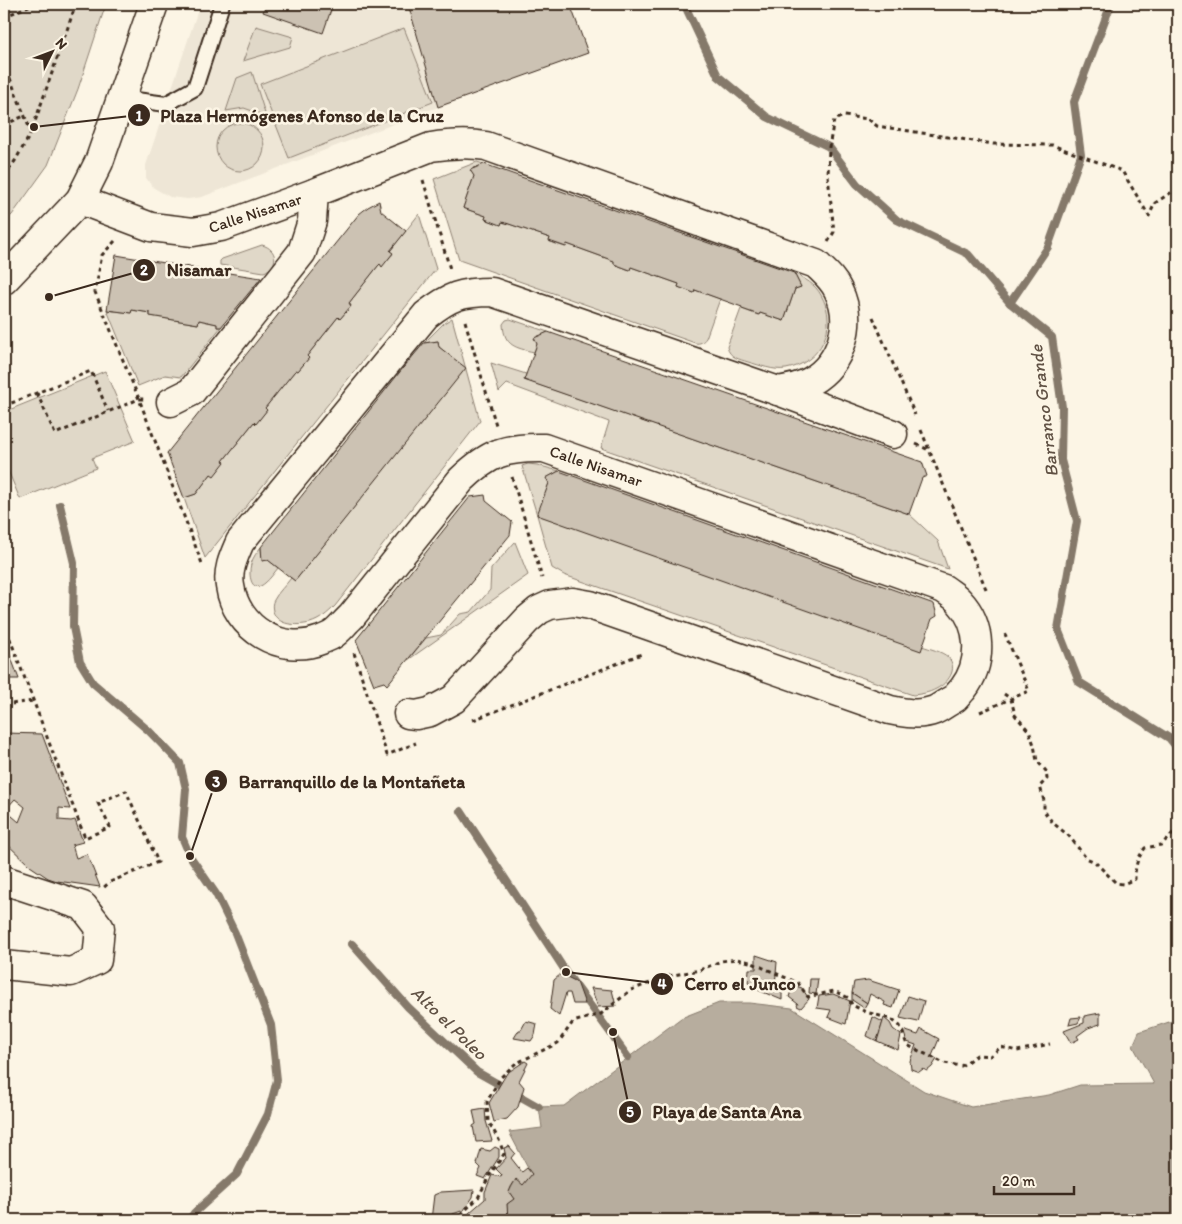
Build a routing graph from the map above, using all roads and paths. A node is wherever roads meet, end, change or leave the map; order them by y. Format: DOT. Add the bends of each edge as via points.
graph roads {
  1 [pos="33,4"];
  2 [pos="76,4"];
  3 [pos="89,4"];
  4 [pos="154,4"];
  5 [pos="222,4"];
  6 [pos="105,9"];
  7 [pos="4,17"];
  8 [pos="4,63"];
  9 [pos="1178,90"];
  10 [pos="121,98"];
  11 [pos="1178,108"];
  12 [pos="24,116"];
  13 [pos="4,125"];
  14 [pos="31,133"];
  15 [pos="4,176"];
  16 [pos="424,184"];
  17 [pos="1178,188"];
  18 [pos="314,193"];
  19 [pos="80,200"];
  20 [pos="124,217"];
  21 [pos="826,247"];
  22 [pos="4,280"];
  23 [pos="458,295"];
  24 [pos="778,391"];
  25 [pos="37,392"];
  26 [pos="139,399"];
  27 [pos="171,402"];
  28 [pos="4,406"];
  29 [pos="108,412"];
  30 [pos="894,434"];
  31 [pos="929,450"];
  32 [pos="504,451"];
  33 [pos="4,480"];
  34 [pos="4,485"];
  35 [pos="205,571"];
  36 [pos="986,589"];
  37 [pos="550,605"];
  38 [pos="4,623"];
  39 [pos="1004,632"];
  40 [pos="351,645"];
  41 [pos="648,651"];
  42 [pos="1004,694"];
  43 [pos="1011,699"];
  44 [pos="33,700"];
  45 [pos="4,705"];
  46 [pos="408,714"];
  47 [pos="977,714"];
  48 [pos="466,723"];
  49 [pos="422,741"];
  50 [pos="1178,832"];
  51 [pos="4,880"];
  52 [pos="83,906"];
  53 [pos="4,965"];
  54 [pos="1050,1044"];
  55 [pos="455,1220"];
  1 -- 7 [label="path"];
  2 -- 14 [label="path"];
  3 -- 6 [label="path"];
  4 -- 10 [label="street"];
  5 -- 10 [label="lane" via="195,88 166,104"];
  8 -- 12 [label="path"];
  9 -- 11 [label="path"];
  10 -- 19 [label="street" via="99,162"];
  12 -- 13 [label="path"];
  12 -- 14 [label="path"];
  14 -- 15 [label="path"];
  16 -- 23 [label="path"];
  17 -- 21 [label="path" via="1155,202 1149,216 1122,171 1052,145 984,143 877,126 868,119 844,116 834,120 829,147 828,176 834,232"];
  18 -- 20 [label="street, Calle Nisamar" via="221,227 193,232 151,227"];
  18 -- 24 [label="street, Calle Nisamar" via="431,147 449,144 486,146 816,264 838,290 844,306 842,341 836,357 825,371 795,388"];
  18 -- 27 [label="street, Calle Nisamar" via="312,221 302,252 191,392"];
  19 -- 20 [label="street, Calle Nisamar"];
  19 -- 22 [label="street"];
  20 -- 26 [label="path" via="115,241 102,255 95,292"];
  23 -- 24 [label="street, Calle Nisamar" via="492,292"];
  23 -- 32 [label="path"];
  23 -- 32 [label="street, Calle Nisamar" via="441,303 426,316 240,542 231,562 229,585 236,607 249,625 267,638 289,645 311,644 332,635 461,480 488,457"];
  24 -- 30 [label="street, Calle Nisamar"];
  25 -- 28 [label="path"];
  25 -- 29 [label="path" via="91,371"];
  25 -- 29 [label="path" via="55,434"];
  26 -- 27 [label="path"];
  26 -- 29 [label="path"];
  26 -- 35 [label="path"];
  31 -- 36 [label="path"];
  32 -- 37 [label="path"];
  32 -- 37 [label="street, Calle Nisamar" via="544,448 944,589 969,615 976,630 978,654 969,681 956,697 936,710 905,713 590,605 573,602"];
  33 -- 34 [label="path"];
  37 -- 46 [label="street, Calle Nisamar" via="527,620 454,699 430,712"];
  38 -- 44 [label="path"];
  39 -- 43 [label="path" via="1029,692"];
  40 -- 49 [label="path" via="387,755"];
  41 -- 48 [label="path"];
  42 -- 43 [label="path"];
  43 -- 47 [label="path"];
  43 -- 50 [label="path" via="1015,715 1029,731 1037,761 1046,771 1047,779 1040,786 1044,811 1086,858 1095,862 1116,883 1135,879 1135,867 1145,848 1161,844 1172,833"];
  44 -- 45 [label="path"];
  44 -- 52 [label="path" via="85,838 110,827 98,803 126,791 158,862 110,882"];
  51 -- 52 [label="street"];
  52 -- 53 [label="street" via="100,928 97,960 71,972"];
  54 -- 55 [label="path" via="1017,1051 1001,1048 990,1056 977,1055 961,1066 944,1064 907,1045 900,1026 891,1019 852,1006 849,998 834,991 808,997 798,983 750,962 737,959 721,961 700,970 669,976 631,990 602,1014 572,1022 558,1043 515,1064 501,1077 487,1101 488,1121 504,1154 478,1198"];
}
